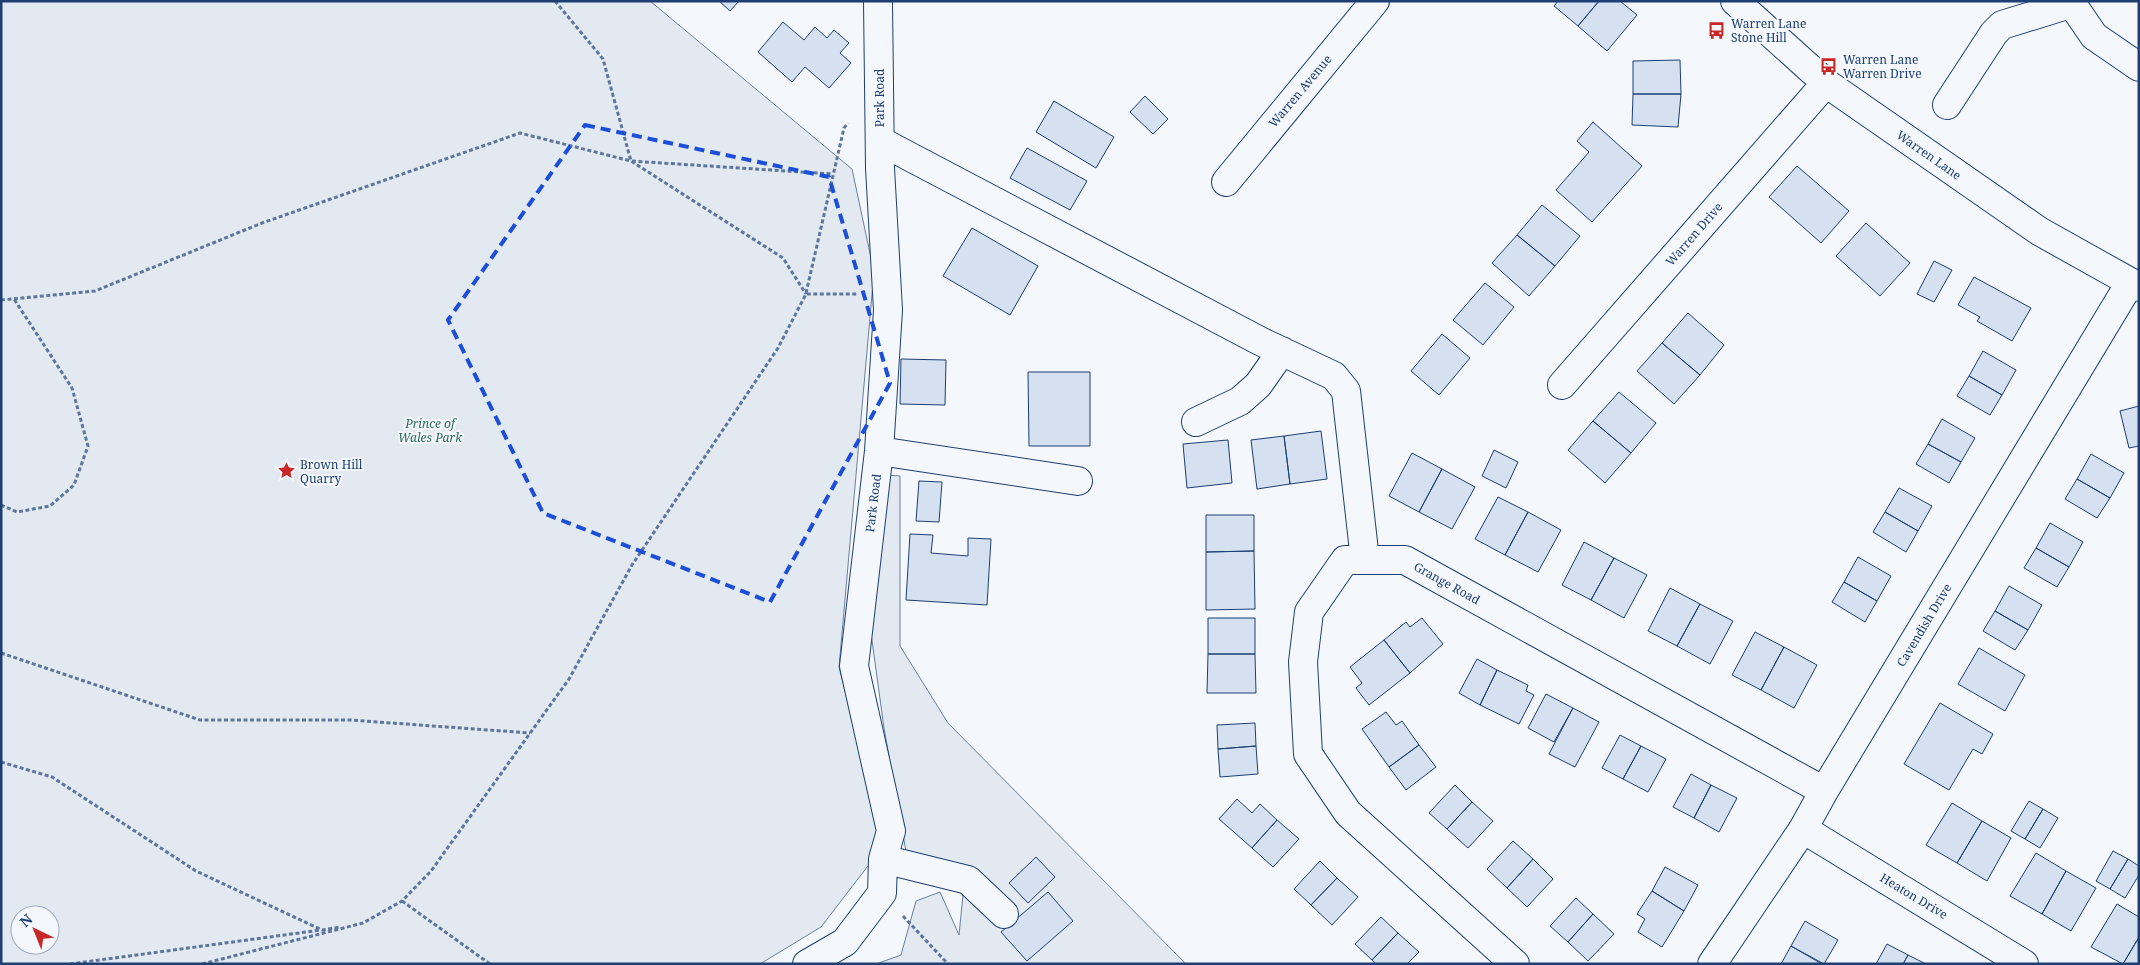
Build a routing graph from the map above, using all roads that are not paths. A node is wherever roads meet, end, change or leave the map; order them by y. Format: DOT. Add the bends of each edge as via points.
graph roads {
  1 [pos="1375,1"];
  2 [pos="1736,1"];
  3 [pos="2070,2"];
  4 [pos="873,6"];
  5 [pos="2139,67"];
  6 [pos="1826,83"];
  7 [pos="1947,105"];
  8 [pos="880,141"];
  9 [pos="1226,182"];
  10 [pos="2134,285"];
  11 [pos="1282,351"];
  12 [pos="1562,385"];
  13 [pos="1196,422"];
  14 [pos="879,451"];
  15 [pos="1078,481"];
  16 [pos="1365,560"];
  17 [pos="1824,791"];
  18 [pos="1803,829"];
  19 [pos="883,859"];
  20 [pos="1004,914"];
  21 [pos="807,964"];
  22 [pos="1515,964"];
  23 [pos="1712,964"];
  24 [pos="2024,964"];
  1 -- 9 [label="street, Warren Avenue"];
  2 -- 6 [label="street, Warren Lane"];
  3 -- 5 [label="street" via="2094,36"];
  3 -- 7 [label="street" via="2002,25"];
  4 -- 8 [label="street, Park Road"];
  6 -- 10 [label="street, Warren Lane" via="2039,231"];
  6 -- 12 [label="street, Warren Drive"];
  8 -- 11 [label="street"];
  8 -- 14 [label="street, Park Road" via="888,310"];
  10 -- 17 [label="street, Cavendish Drive"];
  11 -- 13 [label="street" via="1258,385 1240,402"];
  11 -- 16 [label="street" via="1334,376 1346,391"];
  14 -- 15 [label="street"];
  14 -- 19 [label="street, Park Road" via="854,666 891,831"];
  16 -- 17 [label="street, Grange Road" via="1406,560"];
  16 -- 22 [label="street, Grange Road" via="1345,560 1309,612 1303,662 1308,754 1348,813"];
  17 -- 18 [label="street, Cavendish Drive"];
  18 -- 23 [label="street, Cavendish Drive"];
  18 -- 24 [label="street, Heaton Drive"];
  19 -- 20 [label="street" via="968,880"];
  19 -- 21 [label="street, Park Road" via="882,893 845,942"];
}
